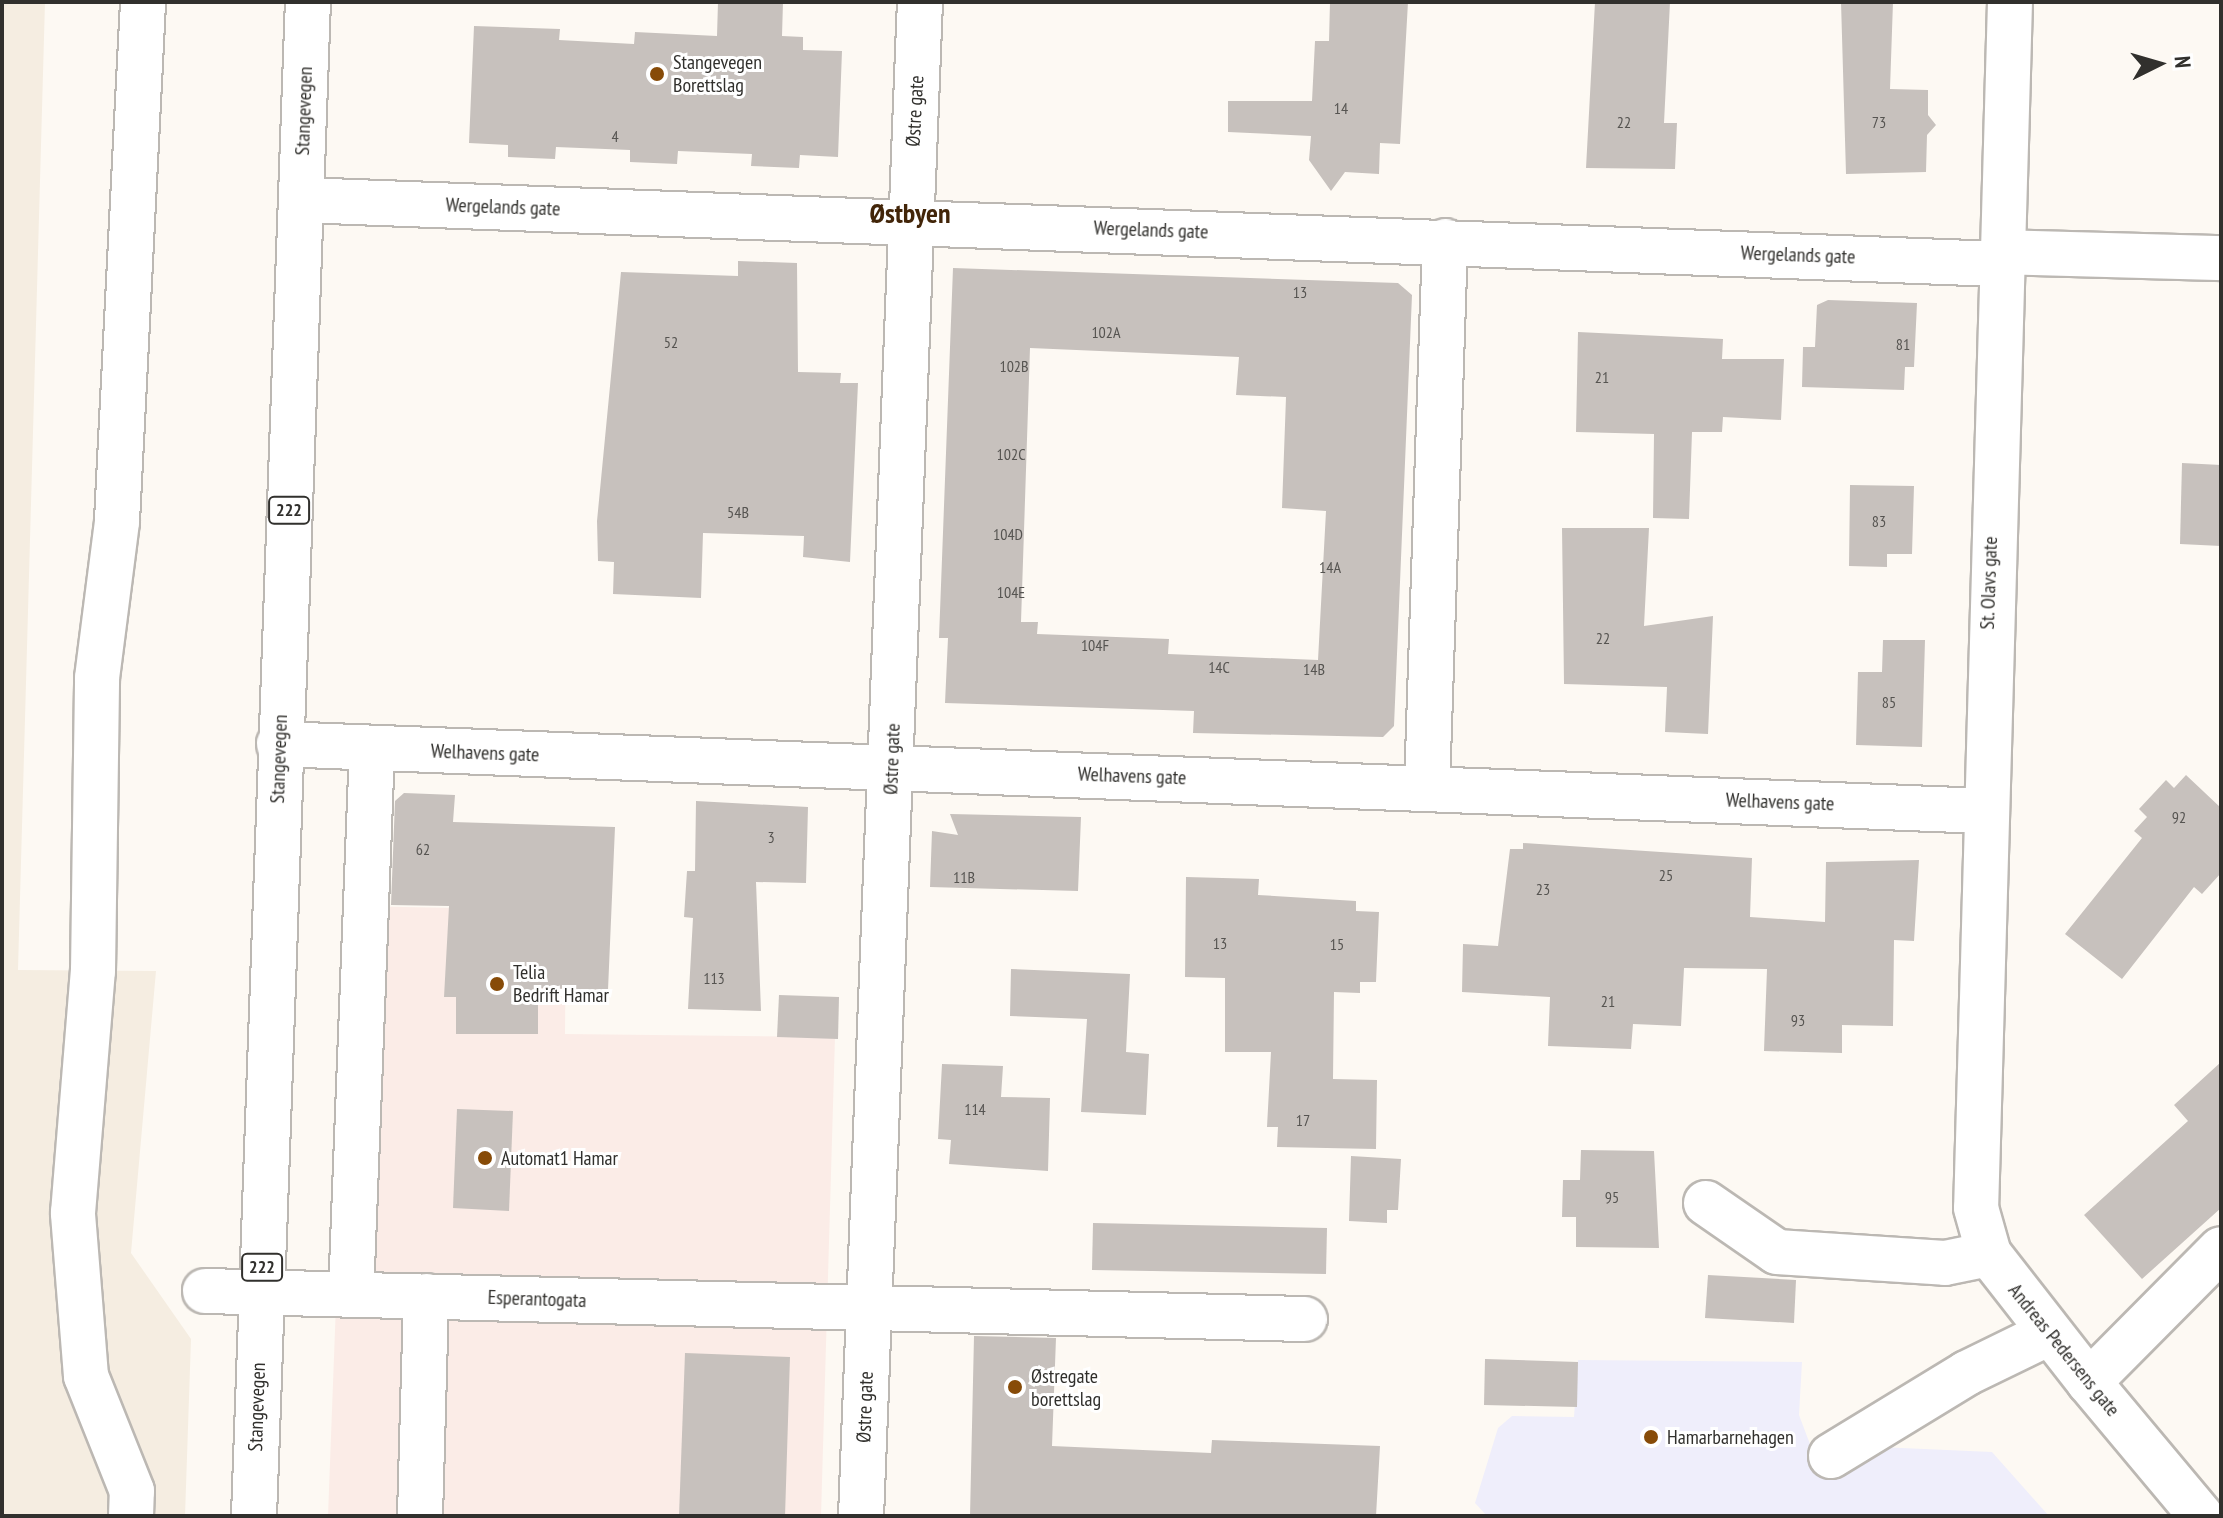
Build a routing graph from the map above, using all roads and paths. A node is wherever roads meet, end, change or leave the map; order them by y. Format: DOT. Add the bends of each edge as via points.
graph roads {
  1 [pos="143,2"];
  2 [pos="308,2"];
  3 [pos="920,2"];
  4 [pos="2010,2"];
  5 [pos="301,200"];
  6 [pos="910,221"];
  7 [pos="1445,241"];
  8 [pos="2001,258"];
  9 [pos="2221,258"];
  10 [pos="279,744"];
  11 [pos="372,749"];
  12 [pos="892,768"];
  13 [pos="1427,787"];
  14 [pos="1985,811"];
  15 [pos="1975,1163"];
  16 [pos="1706,1203"];
  17 [pos="2221,1249"];
  18 [pos="1989,1254"];
  19 [pos="261,1289"];
  20 [pos="205,1291"];
  21 [pos="351,1295"];
  22 [pos="426,1296"];
  23 [pos="869,1310"];
  24 [pos="1305,1319"];
  25 [pos="2049,1333"];
  26 [pos="2089,1382"];
  27 [pos="1831,1456"];
  28 [pos="131,1516"];
  29 [pos="254,1516"];
  30 [pos="420,1516"];
  31 [pos="861,1516"];
  32 [pos="2201,1516"];
  1 -- 28 [label="street" via="117,521 97,678 93,971 73,1213 86,1376 132,1491"];
  2 -- 5 [label="street, Stangevegen / 222"];
  3 -- 6 [label="street, Østre gate"];
  4 -- 8 [label="street, St. Olavs gate"];
  5 -- 6 [label="street, Wergelands gate"];
  5 -- 10 [label="street, Stangevegen / 222"];
  6 -- 7 [label="street, Wergelands gate"];
  6 -- 12 [label="street, Østre gate"];
  7 -- 8 [label="street, Wergelands gate"];
  7 -- 13 [label="street"];
  8 -- 9 [label="street, Wergelands gate"];
  8 -- 14 [label="street, St. Olavs gate"];
  10 -- 11 [label="street, Welhavens gate"];
  10 -- 19 [label="street, Stangevegen / 222"];
  11 -- 12 [label="street, Welhavens gate"];
  11 -- 21 [label="street"];
  12 -- 13 [label="street, Welhavens gate"];
  12 -- 23 [label="street, Østre gate"];
  13 -- 14 [label="street, Welhavens gate"];
  14 -- 15 [label="street, St. Olavs gate"];
  15 -- 18 [label="street, Andreas Pedersens gate" via="1976,1208"];
  16 -- 18 [label="street" via="1777,1252 1945,1263"];
  17 -- 26 [label="street"];
  18 -- 25 [label="street, Andreas Pedersens gate"];
  19 -- 20 [label="street, Esperantogata"];
  19 -- 21 [label="street, Esperantogata"];
  19 -- 29 [label="street, Stangevegen / 222"];
  21 -- 22 [label="street, Esperantogata"];
  22 -- 23 [label="street, Esperantogata"];
  22 -- 30 [label="street"];
  23 -- 24 [label="street, Esperantogata"];
  23 -- 31 [label="street, Østre gate"];
  25 -- 26 [label="street, Andreas Pedersens gate"];
  25 -- 27 [label="street" via="1967,1373"];
  26 -- 32 [label="street, Andreas Pedersens gate"];
}
